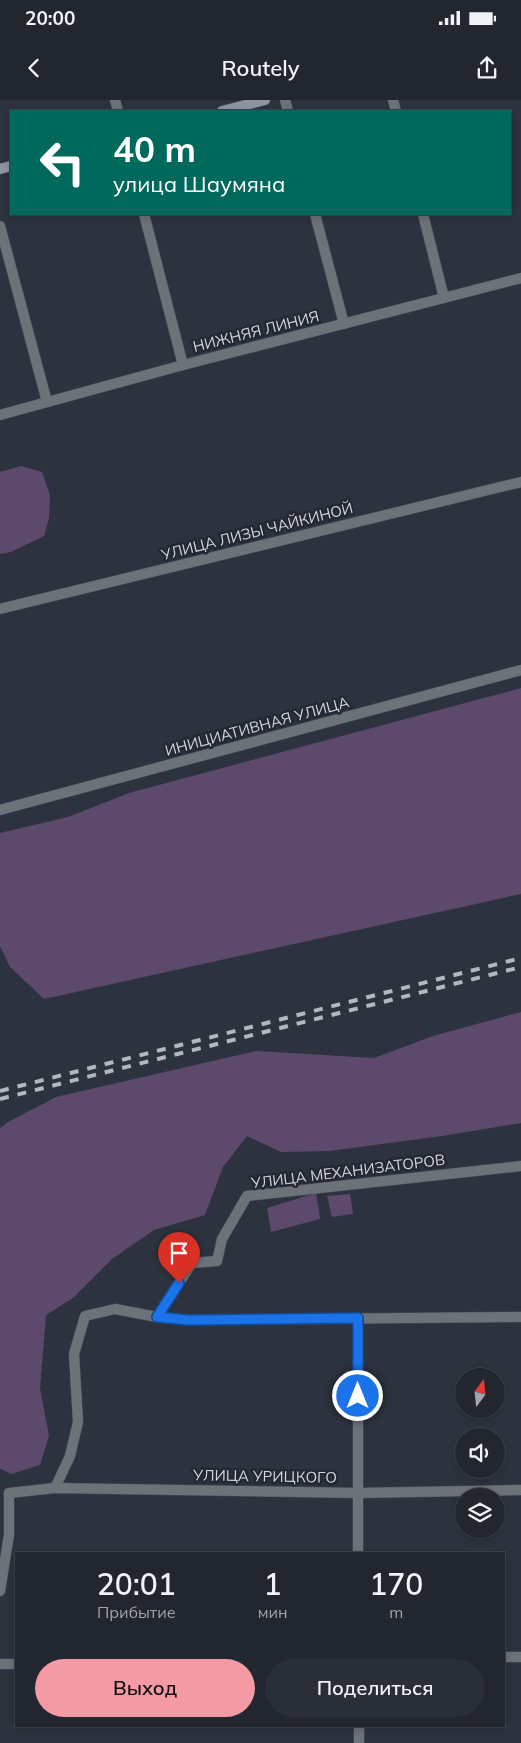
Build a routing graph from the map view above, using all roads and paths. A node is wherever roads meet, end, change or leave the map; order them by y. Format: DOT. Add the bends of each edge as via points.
graph roads {
  1 [pos="264,100"];
  2 [pos="226,110"];
  3 [pos="144,215"];
  4 [pos="315,215"];
  5 [pos="423,215"];
  6 [pos="0,226"];
  7 [pos="521,278"];
  8 [pos="444,298"];
  9 [pos="344,324"];
  10 [pos="183,365"];
  11 [pos="47,402"];
  12 [pos="0,415"];
  13 [pos="521,482"];
  14 [pos="0,610"];
  15 [pos="521,670"];
  16 [pos="0,810"];
  17 [pos="521,1166"];
  18 [pos="157,1317"];
  19 [pos="521,1317"];
  20 [pos="358,1318"];
  21 [pos="55,1488"];
  22 [pos="521,1490"];
  23 [pos="358,1492"];
  24 [pos="358,1552"];
  25 [pos="0,1591"];
  26 [pos="505,1657"];
  27 [pos="521,1657"];
  28 [pos="0,1664"];
  29 [pos="15,1664"];
  30 [pos="359,1727"];
  31 [pos="359,1743"];
  1 -- 2 [label="main road"];
  3 -- 10 [label="street"];
  4 -- 9 [label="street"];
  5 -- 8 [label="street"];
  6 -- 11 [label="street"];
  7 -- 8 [label="street, НИЖНЯЯ ЛИНИЯ"];
  8 -- 9 [label="street, НИЖНЯЯ ЛИНИЯ"];
  9 -- 10 [label="street, НИЖНЯЯ ЛИНИЯ"];
  10 -- 11 [label="street, НИЖНЯЯ ЛИНИЯ"];
  11 -- 12 [label="street, НИЖНЯЯ ЛИНИЯ"];
  13 -- 14 [label="street, УЛИЦА ЛИЗЫ ЧАЙКИНОЙ"];
  15 -- 16 [label="street, ИНИЦИАТИВНАЯ УЛИЦА"];
  17 -- 18 [label="street, УЛИЦА МЕХАНИЗАТОРОВ" via="248,1196 222,1239 217,1261 192,1263"];
  18 -- 20 [label="street" via="188,1320"];
  18 -- 21 [label="street" via="115,1309 85,1316 74,1354 78,1422 70,1456"];
  19 -- 20 [label="street"];
  20 -- 23 [label="street"];
  21 -- 23 [label="street, УЛИЦА УРИЦКОГО"];
  21 -- 25 [label="street, УЛИЦА УРИЦКОГО" via="9,1493 9,1535"];
  22 -- 23 [label="street, УЛИЦА УРИЦКОГО"];
  23 -- 24 [label="street"];
  26 -- 27 [label="street"];
  28 -- 29 [label="street"];
  30 -- 31 [label="street"];
}
